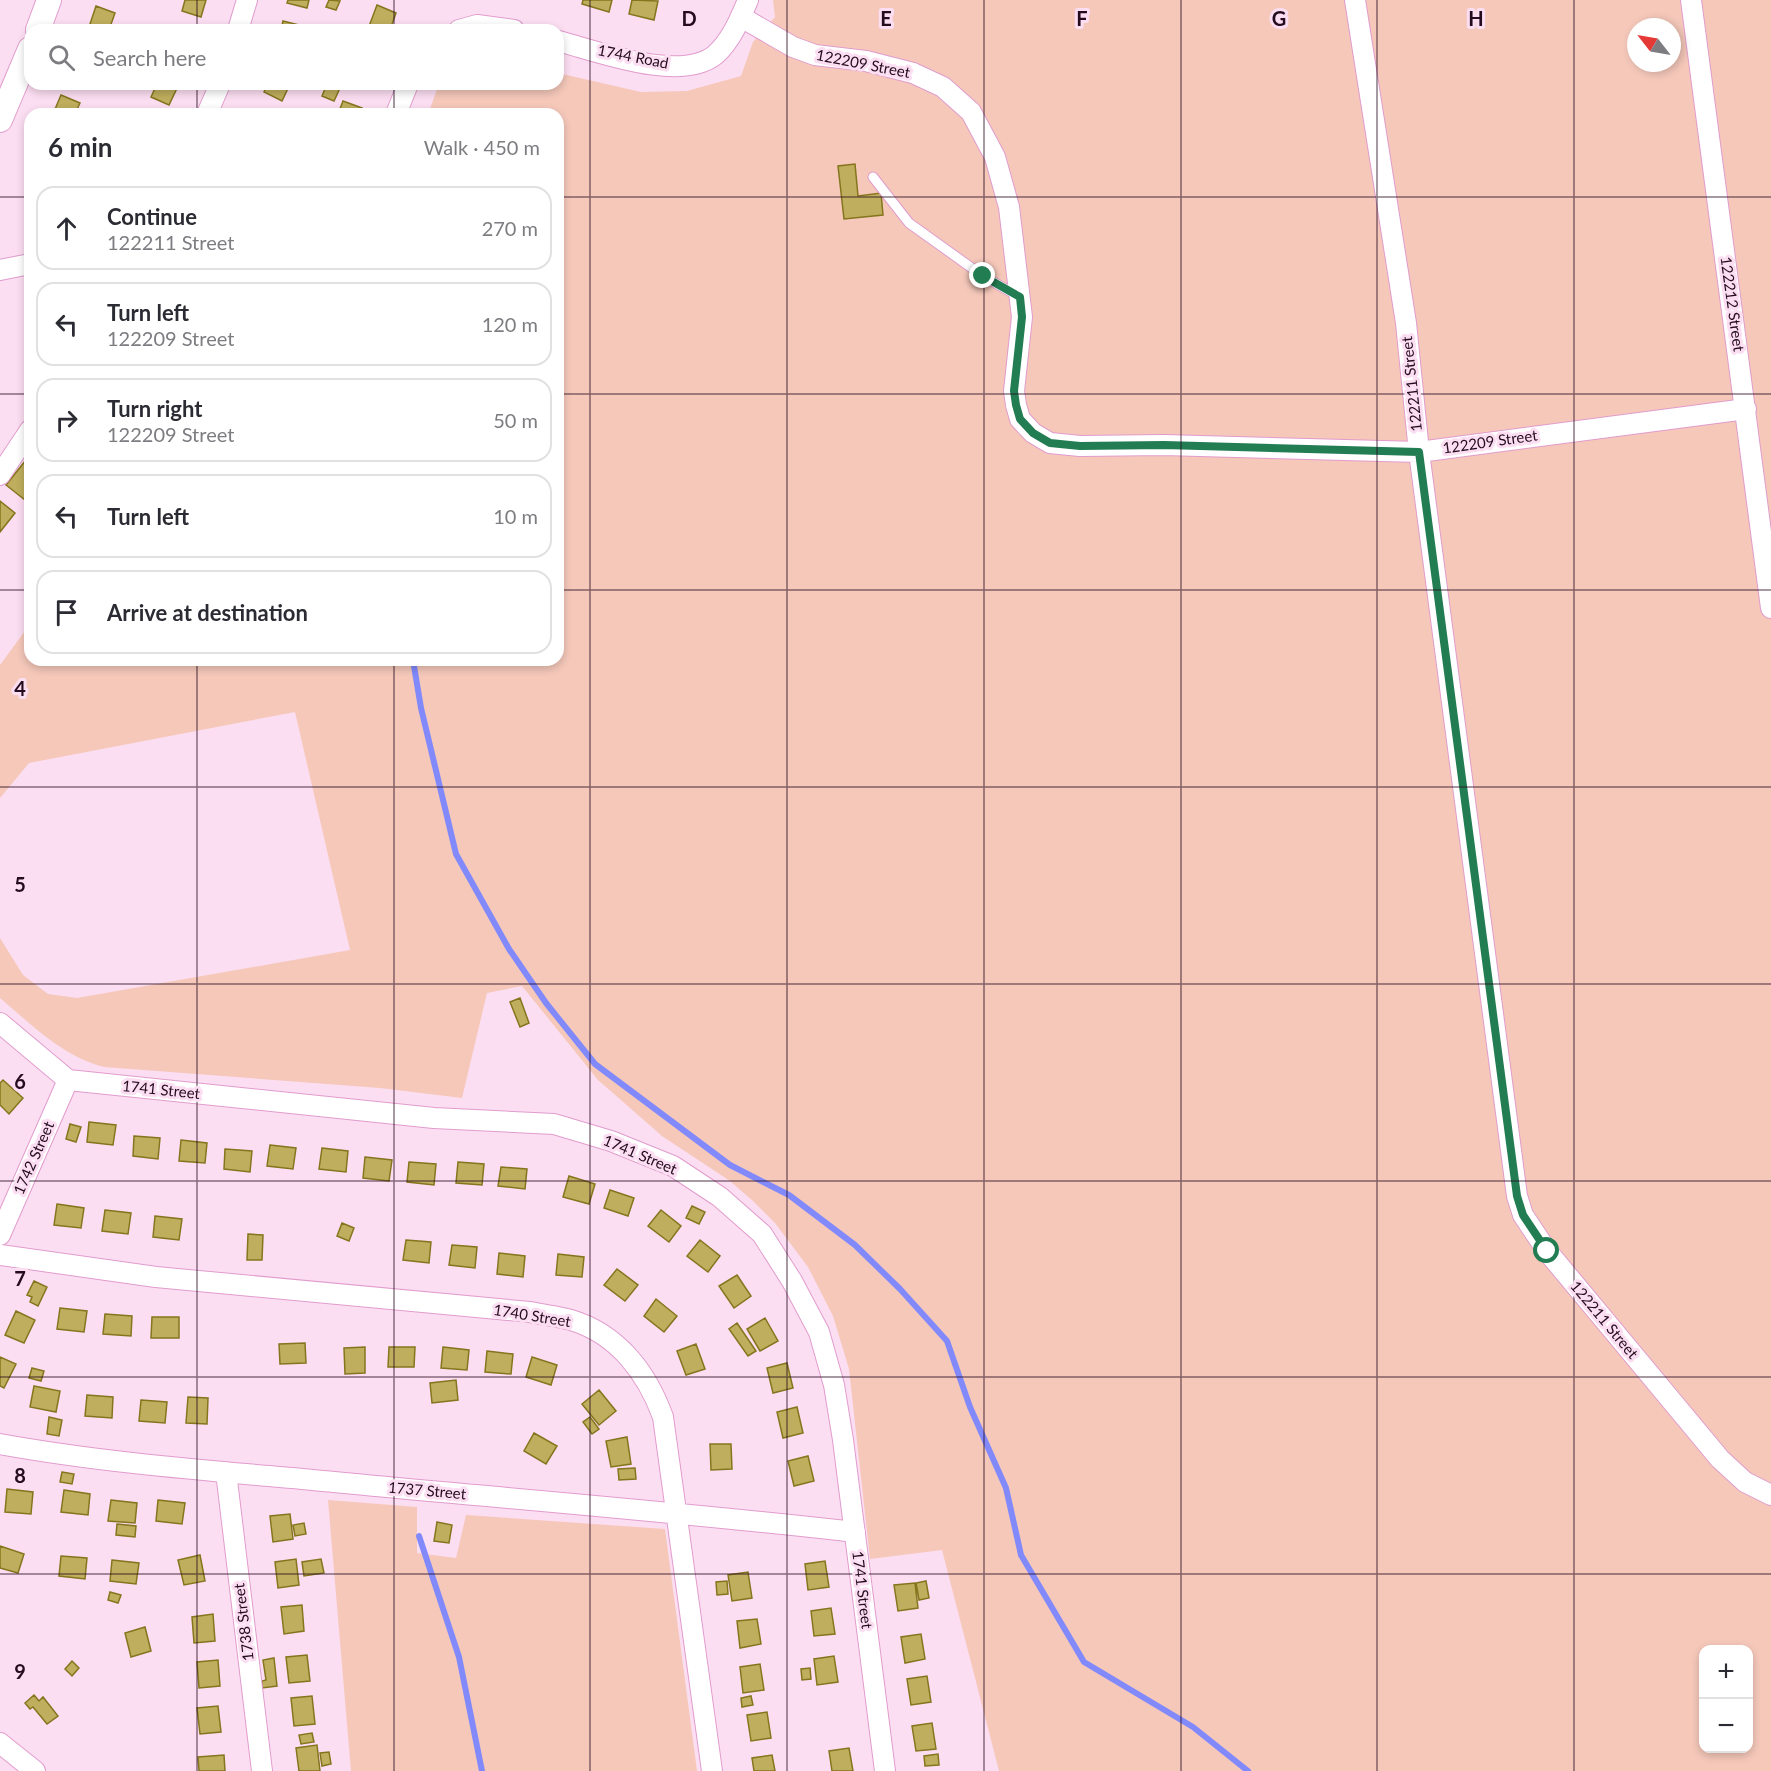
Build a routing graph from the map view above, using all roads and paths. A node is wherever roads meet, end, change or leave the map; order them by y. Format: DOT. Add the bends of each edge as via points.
graph roads {
  1 [pos="49,0"];
  2 [pos="247,0"];
  3 [pos="1355,0"];
  4 [pos="1691,0"];
  5 [pos="744,9"];
  6 [pos="40,24"];
  7 [pos="240,24"];
  8 [pos="564,42"];
  9 [pos="24,63"];
  10 [pos="217,90"];
  11 [pos="406,90"];
  12 [pos="210,108"];
  13 [pos="398,108"];
  14 [pos="0,120"];
  15 [pos="873,177"];
  16 [pos="24,265"];
  17 [pos="0,270"];
  18 [pos="1020,297"];
  19 [pos="1746,409"];
  20 [pos="24,439"];
  21 [pos="1419,452"];
  22 [pos="0,475"];
  23 [pos="1771,609"];
  24 [pos="0,1023"];
  25 [pos="68,1080"];
  26 [pos="0,1235"];
  27 [pos="0,1255"];
  28 [pos="0,1444"];
  29 [pos="226,1472"];
  30 [pos="1771,1495"];
  31 [pos="678,1512"];
  32 [pos="855,1532"];
  33 [pos="0,1743"];
  34 [pos="35,1771"];
  35 [pos="262,1771"];
  36 [pos="712,1771"];
  37 [pos="885,1771"];
  1 -- 6 [label="street"];
  2 -- 7 [label="street"];
  3 -- 21 [label="street, 122211 Street" via="1406,323"];
  4 -- 19 [label="street, 122212 Street"];
  5 -- 8 [label="street, 1744 Road" via="731,36 714,56 689,65 650,64"];
  5 -- 18 [label="street, 122209 Street" via="792,47 913,73 943,87 970,112 995,157 1009,207"];
  9 -- 14 [label="street"];
  10 -- 12 [label="street"];
  11 -- 13 [label="street"];
  15 -- 18 [label="lane" via="909,223 983,276"];
  16 -- 17 [label="street"];
  18 -- 21 [label="street, 122209 Street" via="1016,405 1020,419 1050,443"];
  19 -- 21 [label="street, 122209 Street"];
  19 -- 23 [label="street, 122212 Street"];
  20 -- 22 [label="street"];
  21 -- 30 [label="street, 122211 Street" via="1515,1184 1523,1215 1547,1251 1720,1459 1745,1482"];
  24 -- 25 [label="street"];
  25 -- 26 [label="street, 1742 Street"];
  25 -- 32 [label="street, 1741 Street" via="434,1118 554,1124 673,1166 720,1197 762,1234 819,1332 834,1385"];
  27 -- 31 [label="street, 1740 Street" via="156,1277 530,1312 571,1320 604,1335 633,1361 652,1388 663,1417"];
  28 -- 29 [label="street, 1737 Street"];
  29 -- 31 [label="street, 1737 Street"];
  29 -- 35 [label="street, 1738 Street"];
  31 -- 32 [label="street, 1737 Street"];
  31 -- 36 [label="street, 1740 Street"];
  32 -- 37 [label="street, 1741 Street"];
  33 -- 34 [label="street"];
}
